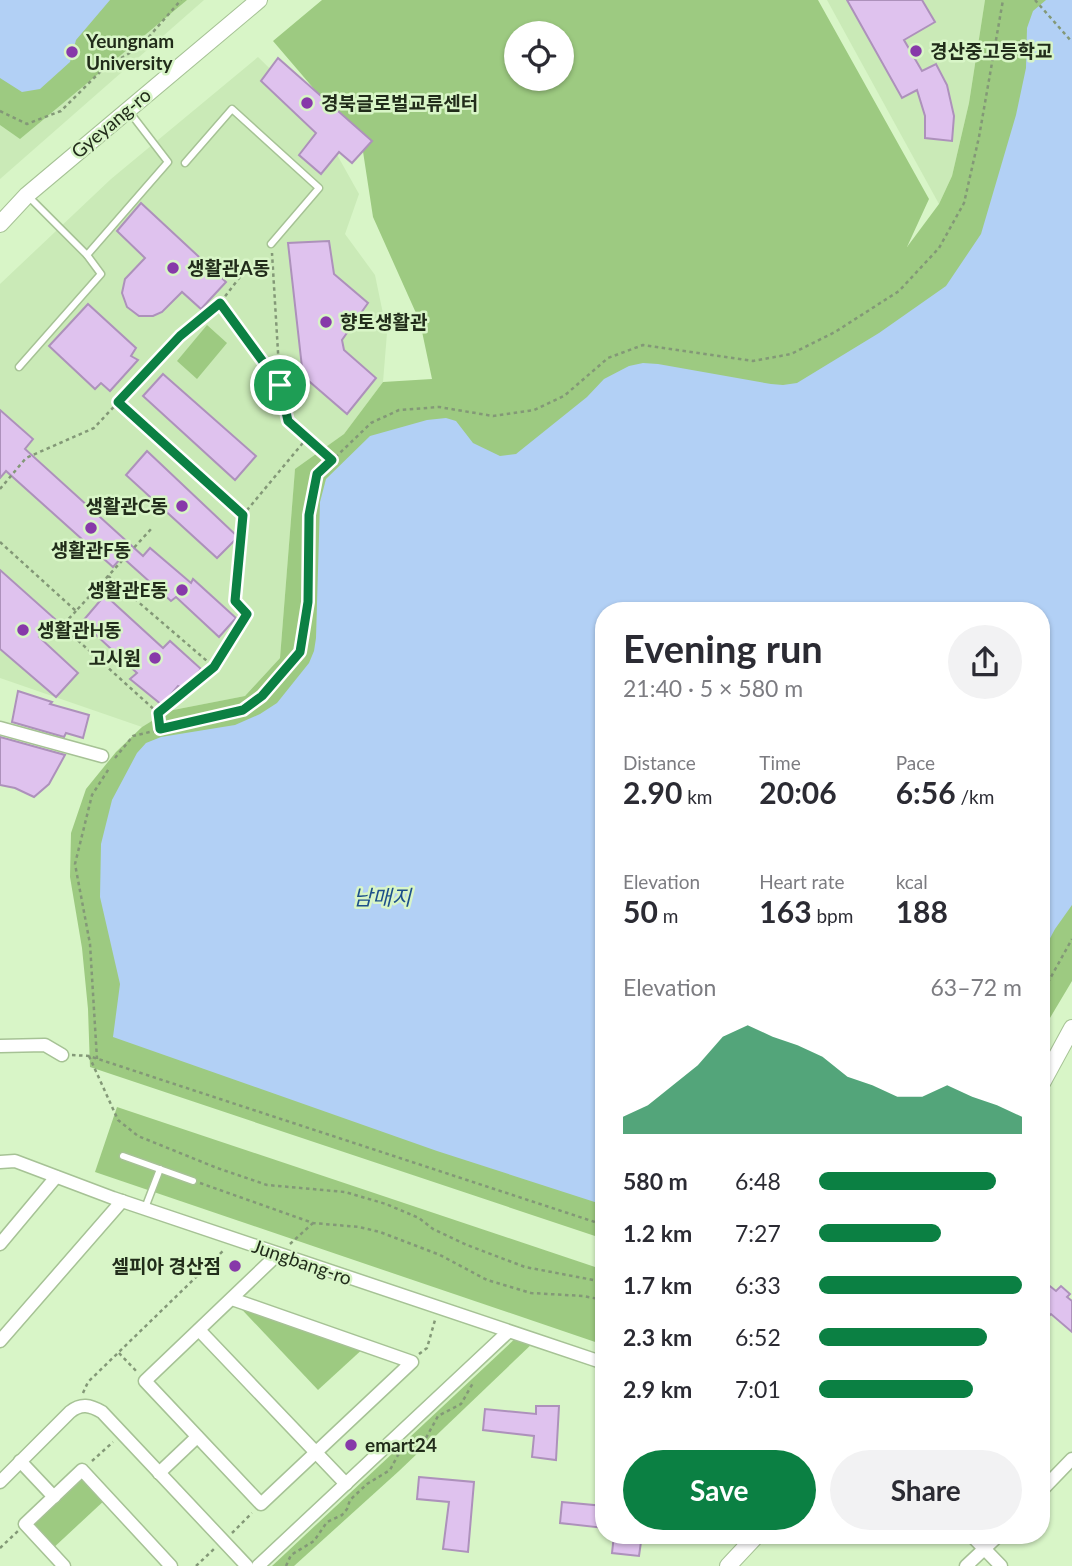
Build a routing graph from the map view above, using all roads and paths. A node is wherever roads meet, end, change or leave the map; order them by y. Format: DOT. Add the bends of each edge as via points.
graph roads {
  1 [pos="181,0"];
  2 [pos="259,0"];
  3 [pos="1003,0"];
  4 [pos="1035,0"];
  5 [pos="1072,42"];
  6 [pos="126,109"];
  7 [pos="0,111"];
  8 [pos="185,163"];
  9 [pos="27,195"];
  10 [pos="0,224"];
  11 [pos="271,244"];
  12 [pos="87,255"];
  13 [pos="246,269"];
  14 [pos="220,303"];
  15 [pos="19,368"];
  16 [pos="280,385"];
  17 [pos="118,402"];
  18 [pos="307,438"];
  19 [pos="332,460"];
  20 [pos="0,489"];
  21 [pos="243,515"];
  22 [pos="152,528"];
  23 [pos="0,542"];
  24 [pos="108,576"];
  25 [pos="76,611"];
  26 [pos="214,667"];
  27 [pos="158,713"];
  28 [pos="0,728"];
  29 [pos="160,729"];
  30 [pos="102,756"];
  31 [pos="1072,939"];
  32 [pos="1050,979"];
  33 [pos="1072,1028"];
  34 [pos="0,1046"];
  35 [pos="62,1055"];
  36 [pos="89,1056"];
  37 [pos="97,1059"];
  38 [pos="1050,1068"];
  39 [pos="123,1156"];
  40 [pos="0,1162"];
  41 [pos="160,1169"];
  42 [pos="56,1177"];
  43 [pos="193,1181"];
  44 [pos="122,1200"];
  45 [pos="145,1208"];
  46 [pos="595,1222"];
  47 [pos="313,1223"];
  48 [pos="235,1239"];
  49 [pos="0,1244"];
  50 [pos="278,1255"];
  51 [pos="595,1280"];
  52 [pos="595,1298"];
  53 [pos="232,1299"];
  54 [pos="439,1308"];
  55 [pos="199,1330"];
  56 [pos="508,1332"];
  57 [pos="0,1341"];
  58 [pos="118,1352"];
  59 [pos="595,1360"];
  60 [pos="412,1362"];
  61 [pos="145,1381"];
  62 [pos="473,1383"];
  63 [pos="76,1407"];
  64 [pos="121,1433"];
  65 [pos="197,1437"];
  66 [pos="315,1453"];
  67 [pos="1072,1459"];
  68 [pos="20,1461"];
  69 [pos="82,1470"];
  70 [pos="159,1473"];
  71 [pos="0,1482"];
  72 [pos="1050,1482"];
  73 [pos="345,1484"];
  74 [pos="54,1497"];
  75 [pos="261,1504"];
  76 [pos="25,1524"];
  77 [pos="223,1541"];
  78 [pos="749,1544"];
  79 [pos="980,1544"];
  80 [pos="990,1544"];
  81 [pos="0,1549"];
  82 [pos="985,1549"];
  83 [pos="64,1566"];
  84 [pos="171,1566"];
  85 [pos="196,1566"];
  86 [pos="247,1566"];
  87 [pos="258,1566"];
  88 [pos="286,1566"];
  89 [pos="728,1566"];
  90 [pos="966,1566"];
  91 [pos="1000,1566"];
  1 -- 7 [label="path" via="139,47 104,68 61,111 26,124"];
  2 -- 6 [label="street, Gyeyang-ro"];
  3 -- 19 [label="path" via="964,203 939,247 899,291 791,354 754,361 643,345 608,358 564,396 534,410 493,416 439,407 399,410 370,423"];
  4 -- 5 [label="path"];
  6 -- 9 [label="street, Gyeyang-ro"];
  6 -- 12 [label="lane" via="168,162"];
  8 -- 11 [label="lane" via="232,109 319,188"];
  9 -- 10 [label="street, Gyeyang-ro"];
  9 -- 12 [label="lane"];
  11 -- 16 [label="path"];
  12 -- 15 [label="lane" via="101,274"];
  13 -- 14 [label="path"];
  14 -- 16 [label="path"];
  14 -- 17 [label="path" via="180,336"];
  16 -- 18 [label="path" via="288,421"];
  17 -- 20 [label="path" via="94,428 26,458"];
  17 -- 21 [label="path"];
  18 -- 19 [label="path"];
  18 -- 21 [label="path"];
  19 -- 29 [label="path" via="317,474 309,515 308,602 300,652 262,696 243,710"];
  21 -- 26 [label="path" via="235,601 247,614"];
  22 -- 24 [label="path"];
  23 -- 25 [label="path"];
  24 -- 25 [label="path"];
  24 -- 26 [label="path"];
  25 -- 27 [label="path" via="62,626"];
  26 -- 27 [label="path"];
  27 -- 29 [label="path"];
  28 -- 30 [label="street"];
  29 -- 37 [label="path" via="132,736 92,795 75,864 90,944"];
  31 -- 32 [label="path"];
  33 -- 38 [label="street"];
  34 -- 35 [label="street" via="45,1045"];
  35 -- 36 [label="path"];
  36 -- 37 [label="path"];
  36 -- 51 [label="path" via="118,1120 138,1136 267,1185 345,1192 386,1204 467,1245 525,1267"];
  37 -- 46 [label="path"];
  39 -- 41 [label="lane"];
  40 -- 42 [label="street, Jungbang-ro" via="15,1161"];
  41 -- 43 [label="lane"];
  41 -- 45 [label="lane"];
  42 -- 44 [label="street, Jungbang-ro"];
  42 -- 49 [label="street"];
  43 -- 47 [label="path"];
  44 -- 45 [label="street, Jungbang-ro"];
  44 -- 57 [label="street"];
  45 -- 48 [label="street, Jungbang-ro"];
  47 -- 50 [label="path"];
  47 -- 52 [label="path" via="380,1232 440,1255 487,1280 531,1293"];
  48 -- 50 [label="street, Jungbang-ro"];
  48 -- 58 [label="path"];
  50 -- 53 [label="street"];
  50 -- 54 [label="street, Jungbang-ro"];
  53 -- 55 [label="street"];
  53 -- 60 [label="street"];
  54 -- 56 [label="street, Jungbang-ro"];
  54 -- 60 [label="path" via="426,1348"];
  55 -- 61 [label="street"];
  55 -- 66 [label="street"];
  56 -- 59 [label="street, Jungbang-ro"];
  56 -- 73 [label="street"];
  58 -- 61 [label="path"];
  58 -- 63 [label="path" via="88,1382"];
  60 -- 66 [label="street"];
  61 -- 65 [label="street"];
  62 -- 88 [label="path" via="461,1404 438,1416 426,1438 398,1455 384,1476 367,1484 342,1515 327,1522 314,1541 291,1555"];
  63 -- 64 [label="street" via="87,1405 102,1412"];
  63 -- 68 [label="street"];
  64 -- 69 [label="path"];
  64 -- 70 [label="street"];
  65 -- 70 [label="street"];
  65 -- 75 [label="street"];
  66 -- 73 [label="street"];
  66 -- 75 [label="street"];
  67 -- 72 [label="street"];
  68 -- 71 [label="street"];
  68 -- 74 [label="street"];
  69 -- 74 [label="street"];
  69 -- 84 [label="street"];
  70 -- 77 [label="street"];
  73 -- 87 [label="street"];
  74 -- 76 [label="street"];
  75 -- 77 [label="path"];
  76 -- 81 [label="path"];
  76 -- 83 [label="street"];
  77 -- 85 [label="path"];
  77 -- 86 [label="street"];
  78 -- 89 [label="street"];
  79 -- 82 [label="street"];
  80 -- 82 [label="street"];
  82 -- 90 [label="street"];
  82 -- 91 [label="street"];
}
